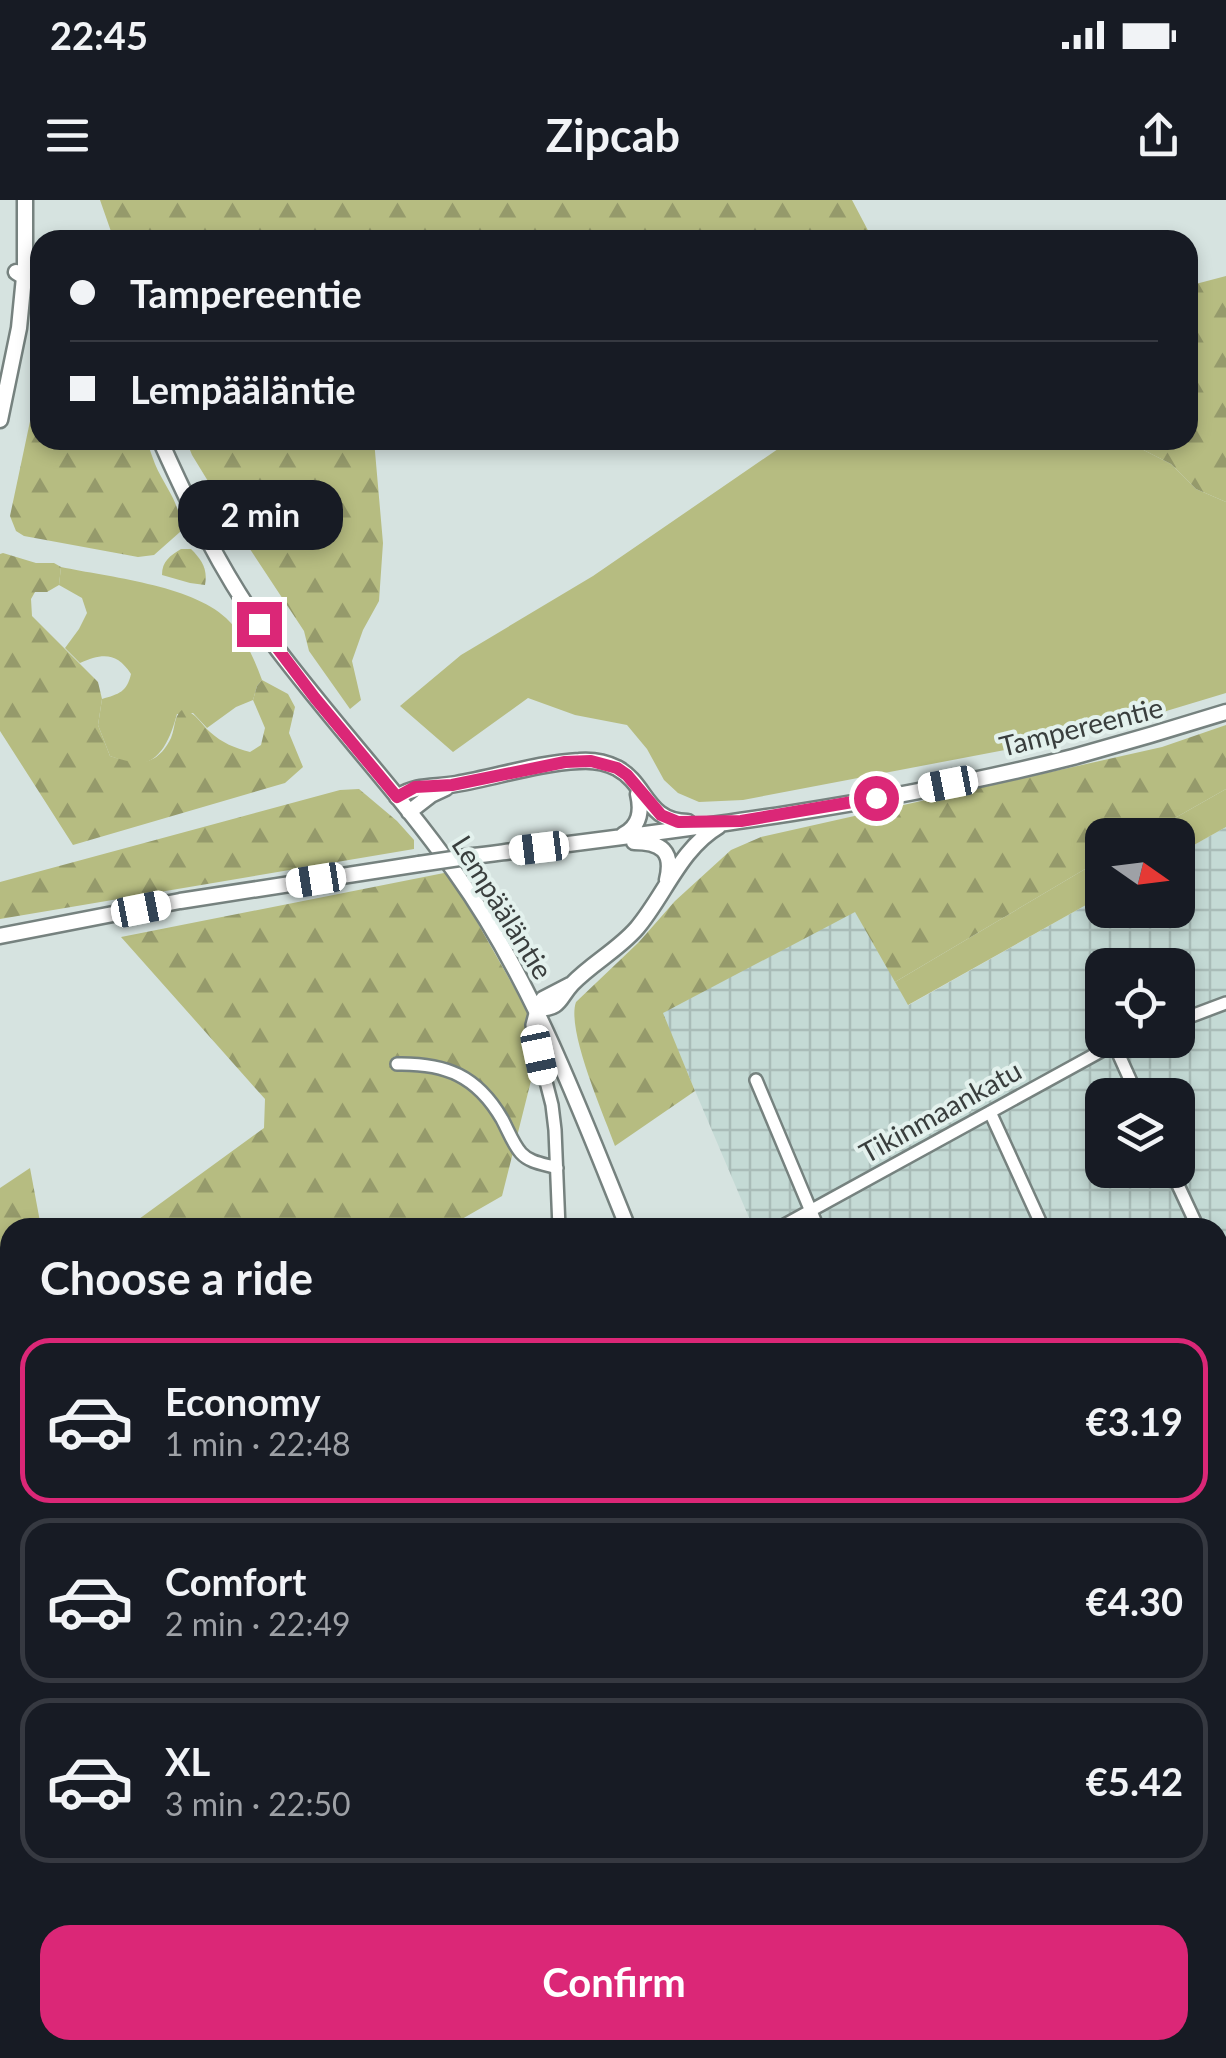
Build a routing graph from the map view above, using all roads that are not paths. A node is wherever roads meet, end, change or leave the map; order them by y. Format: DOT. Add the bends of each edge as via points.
graph roads {
  1 [pos="16,200"];
  2 [pos="25,200"];
  3 [pos="26,271"];
  4 [pos="0,420"];
  5 [pos="165,450"];
  6 [pos="1226,712"];
  7 [pos="635,784"];
  8 [pos="452,785"];
  9 [pos="397,797"];
  10 [pos="409,812"];
  11 [pos="741,821"];
  12 [pos="724,823"];
  13 [pos="613,838"];
  14 [pos="572,844"];
  15 [pos="659,899"];
  16 [pos="0,936"];
  17 [pos="1226,1003"];
  18 [pos="537,1008"];
  19 [pos="1195,1015"];
  20 [pos="1090,1058"];
  21 [pos="398,1064"];
  22 [pos="756,1080"];
  23 [pos="990,1112"];
  24 [pos="557,1168"];
  25 [pos="1179,1188"];
  26 [pos="810,1210"];
  27 [pos="559,1218"];
  28 [pos="624,1218"];
  29 [pos="796,1218"];
  30 [pos="814,1218"];
  31 [pos="1038,1218"];
  32 [pos="1193,1218"];
  1 -- 3 [label="main road"];
  2 -- 3 [label="main road"];
  3 -- 4 [label="main road"];
  5 -- 9 [label="main road, Lempääläntie" via="204,534 259,624"];
  6 -- 11 [label="main road, Tampereentie" via="994,775"];
  7 -- 8 [label="main road" via="617,768 578,761"];
  7 -- 11 [label="main road" via="671,820"];
  7 -- 13 [label="main road" via="639,818"];
  8 -- 9 [label="main road" via="415,787"];
  8 -- 10 [label="main road"];
  9 -- 10 [label="main road, Lempääläntie"];
  10 -- 18 [label="main road, Lempääläntie" via="488,922"];
  11 -- 12 [label="main road, Tampereentie"];
  12 -- 13 [label="main road, Tampereentie"];
  12 -- 15 [label="main road" via="697,842"];
  13 -- 14 [label="main road, Tampereentie"];
  14 -- 15 [label="main road" via="658,846 669,861"];
  14 -- 16 [label="main road, Tampereentie, bridge"];
  15 -- 18 [label="main road" via="557,1004"];
  17 -- 19 [label="street"];
  18 -- 24 [label="street" via="532,1031 552,1105"];
  18 -- 28 [label="main road, Lempääläntie"];
  20 -- 23 [label="street, Tikinmaankatu"];
  21 -- 24 [label="street" via="442,1067 476,1084 520,1152"];
  22 -- 26 [label="street"];
  23 -- 26 [label="street, Tikinmaankatu"];
  23 -- 31 [label="street"];
  24 -- 27 [label="street"];
  25 -- 32 [label="street"];
  26 -- 29 [label="street, Tikinmaankatu"];
  26 -- 30 [label="street"];
}
